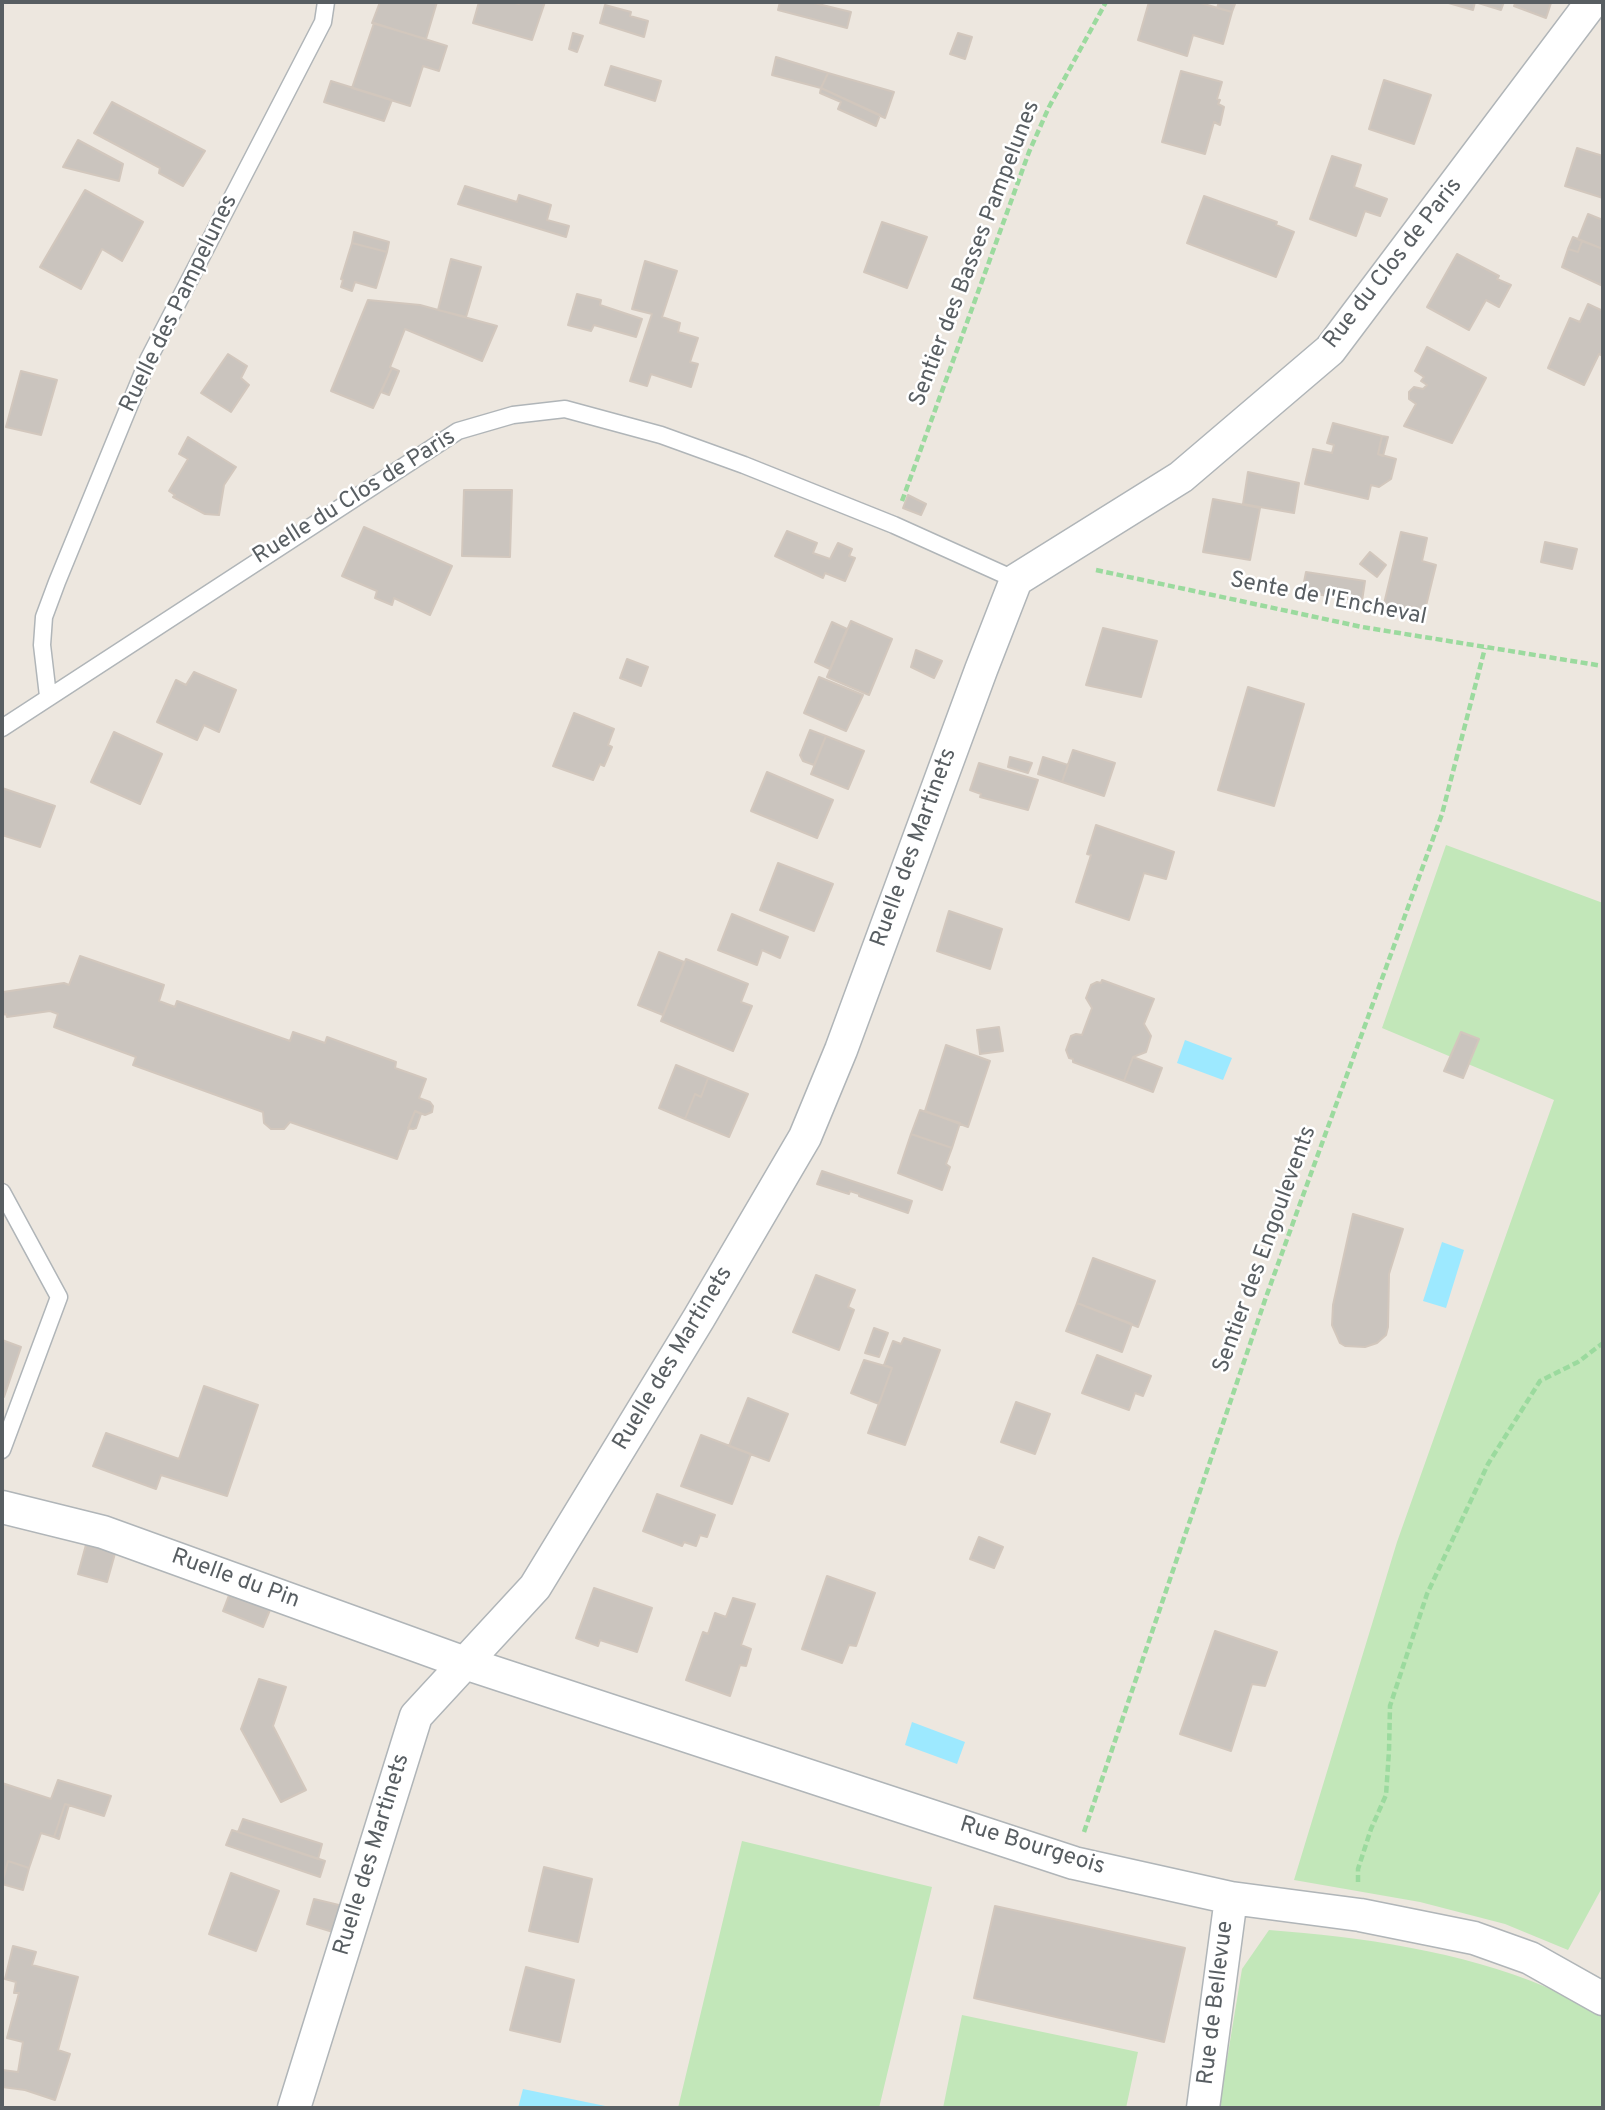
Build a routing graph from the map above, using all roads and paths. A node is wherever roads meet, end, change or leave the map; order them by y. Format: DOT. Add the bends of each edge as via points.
graph roads {
  1 [pos="326,2"];
  2 [pos="1106,2"];
  3 [pos="1591,2"];
  4 [pos="894,525"];
  5 [pos="1047,561"];
  6 [pos="1016,580"];
  7 [pos="1485,648"];
  8 [pos="1603,666"];
  9 [pos="48,696"];
  10 [pos="2,728"];
  11 [pos="2,1192"];
  12 [pos="1603,1343"];
  13 [pos="2,1450"];
  14 [pos="2,1507"];
  15 [pos="466,1663"];
  16 [pos="1073,1863"];
  17 [pos="1231,1898"];
  18 [pos="1360,1915"];
  19 [pos="1603,1999"];
  20 [pos="294,2108"];
  21 [pos="1203,2108"];
  1 -- 9 [label="lane, Ruelle des Pampelunes" via="323,22 148,359 57,582 44,617"];
  2 -- 4 [label="path, Sentier des Basses Pampelunes" via="1029,152"];
  3 -- 5 [label="street, Rue du Clos de Paris" via="1330,350 1181,477"];
  4 -- 6 [label="lane, Ruelle du Clos de Paris"];
  4 -- 9 [label="lane, Ruelle du Clos de Paris" via="661,435 565,409 513,415 458,431"];
  5 -- 6 [label="street, Rue du Clos de Paris"];
  5 -- 7 [label="path, Sente de l'Encheval"];
  6 -- 15 [label="street, Ruelle des Martinets" via="842,1050 805,1137 535,1587"];
  7 -- 8 [label="path, Sente de l'Encheval"];
  7 -- 16 [label="path, Sentier des Engoulevents" via="1442,814 1266,1297"];
  9 -- 10 [label="lane, Ruelle du Clos de Paris"];
  11 -- 13 [label="lane" via="59,1297"];
  12 -- 18 [label="path" via="1540,1381 1488,1464 1427,1594 1390,1706 1386,1795 1358,1869"];
  14 -- 15 [label="street, Ruelle du Pin" via="103,1532"];
  15 -- 16 [label="street, Rue Bourgeois"];
  15 -- 20 [label="street, Ruelle des Martinets" via="416,1716"];
  16 -- 17 [label="street, Rue Bourgeois"];
  17 -- 18 [label="street, Rue Bourgeois"];
  17 -- 21 [label="street, Rue de Bellevue"];
  18 -- 19 [label="street, Rue Bourgeois" via="1474,1938 1530,1958"];
}
